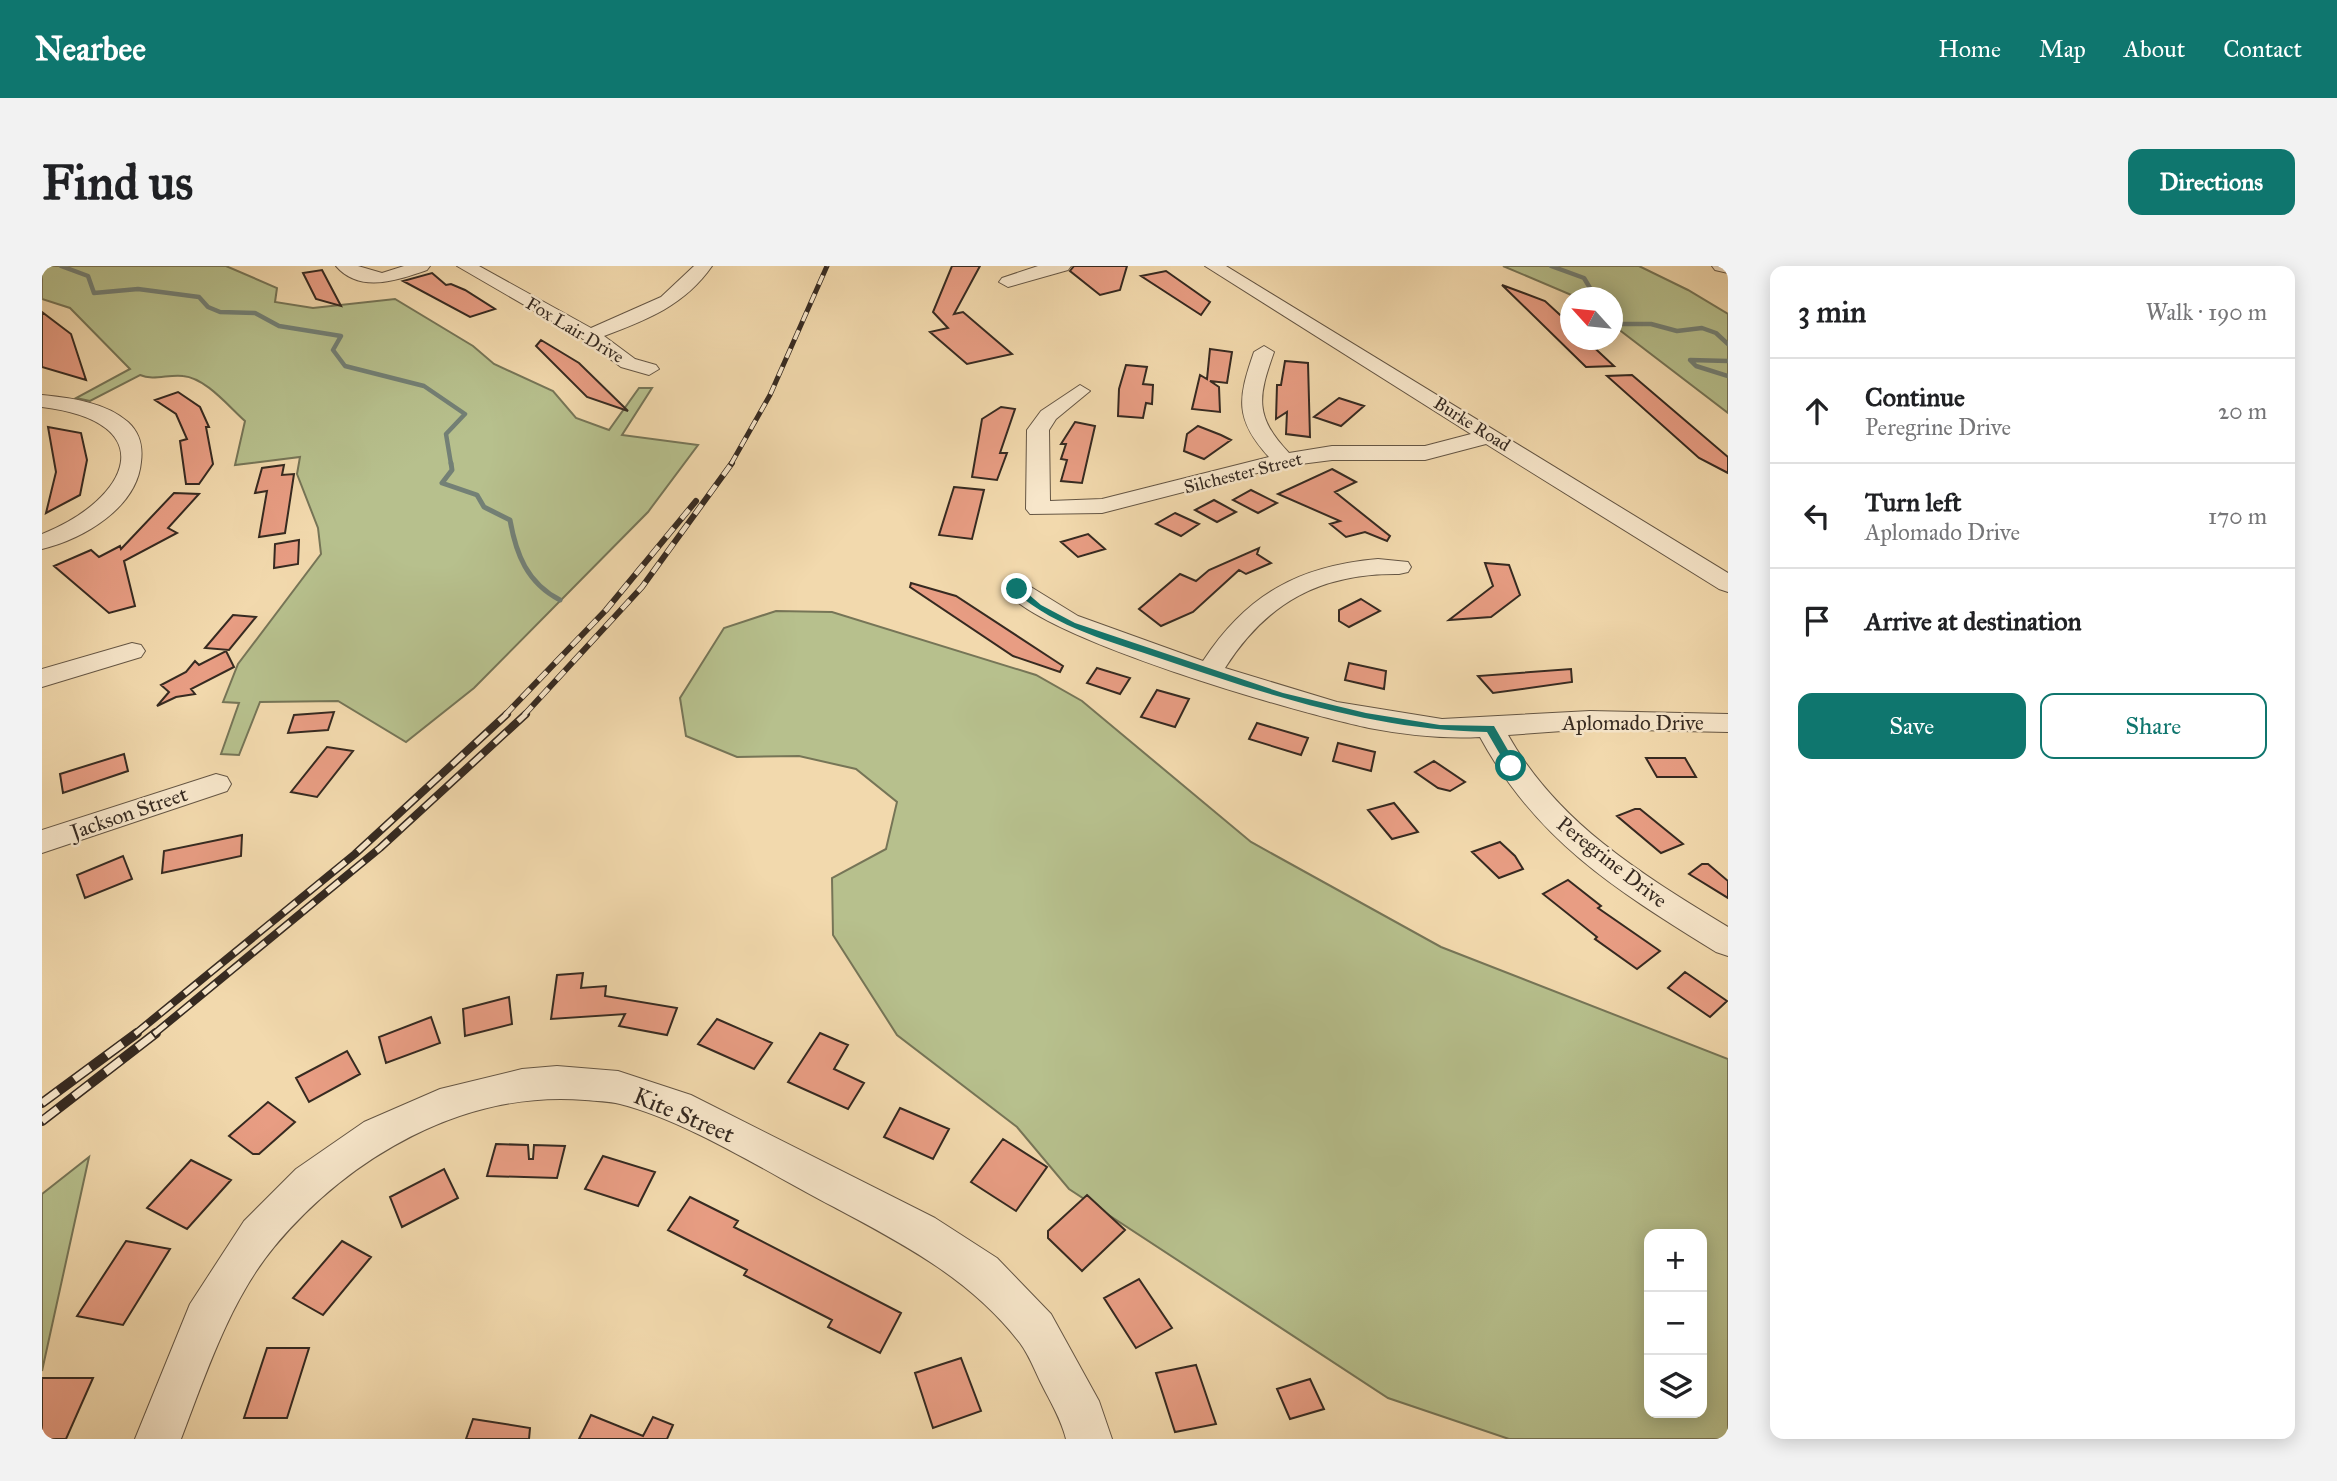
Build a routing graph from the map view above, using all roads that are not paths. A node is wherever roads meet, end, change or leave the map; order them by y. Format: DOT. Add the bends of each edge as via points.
graph roads {
  1 [pos="345,266"];
  2 [pos="421,266"];
  3 [pos="466,266"];
  4 [pos="703,266"];
  5 [pos="1062,266"];
  6 [pos="1214,266"];
  7 [pos="1721,266"];
  8 [pos="1728,268"];
  9 [pos="1008,282"];
  10 [pos="590,335"];
  11 [pos="1264,352"];
  12 [pos="649,369"];
  13 [pos="1080,391"];
  14 [pos="42,401"];
  15 [pos="1490,436"];
  16 [pos="1284,460"];
  17 [pos="42,542"];
  18 [pos="1399,567"];
  19 [pos="1728,584"];
  20 [pos="1017,589"];
  21 [pos="132,651"];
  22 [pos="1209,672"];
  23 [pos="42,678"];
  24 [pos="1728,723"];
  25 [pos="1490,729"];
  26 [pos="216,783"];
  27 [pos="42,842"];
  28 [pos="1728,943"];
  29 [pos="158,1439"];
  30 [pos="1088,1439"];
  1 -- 2 [label="street" via="376,280"];
  3 -- 10 [label="street, Fox Lair Drive"];
  4 -- 10 [label="street" via="664,303"];
  5 -- 9 [label="street"];
  6 -- 15 [label="street, Burke Road"];
  7 -- 8 [label="street"];
  10 -- 12 [label="street, Fox Lair Drive" via="628,363"];
  11 -- 16 [label="street" via="1249,393 1248,410 1265,442"];
  13 -- 16 [label="street, Silchester Street" via="1048,415 1038,430 1038,509 1102,506"];
  14 -- 17 [label="street" via="89,409 110,419 128,437 132,461 121,490 101,510"];
  15 -- 16 [label="street, Silchester Street" via="1425,453 1332,453"];
  15 -- 19 [label="street, Burke Road"];
  18 -- 22 [label="street" via="1345,569 1290,589 1241,627"];
  20 -- 22 [label="street, Aplomado Drive" via="1038,607 1072,625"];
  21 -- 23 [label="street"];
  22 -- 25 [label="street, Aplomado Drive" via="1366,716 1440,728"];
  24 -- 25 [label="street, Aplomado Drive" via="1588,720"];
  25 -- 28 [label="street, Peregrine Drive" via="1530,792 1559,823 1656,898"];
  26 -- 27 [label="street, Jackson Street"];
  29 -- 30 [label="street, Kite Street" via="205,1319 258,1235 310,1182 378,1134 453,1100 557,1082 618,1087 678,1107 921,1232 982,1272 1036,1329 1083,1417"];
}
